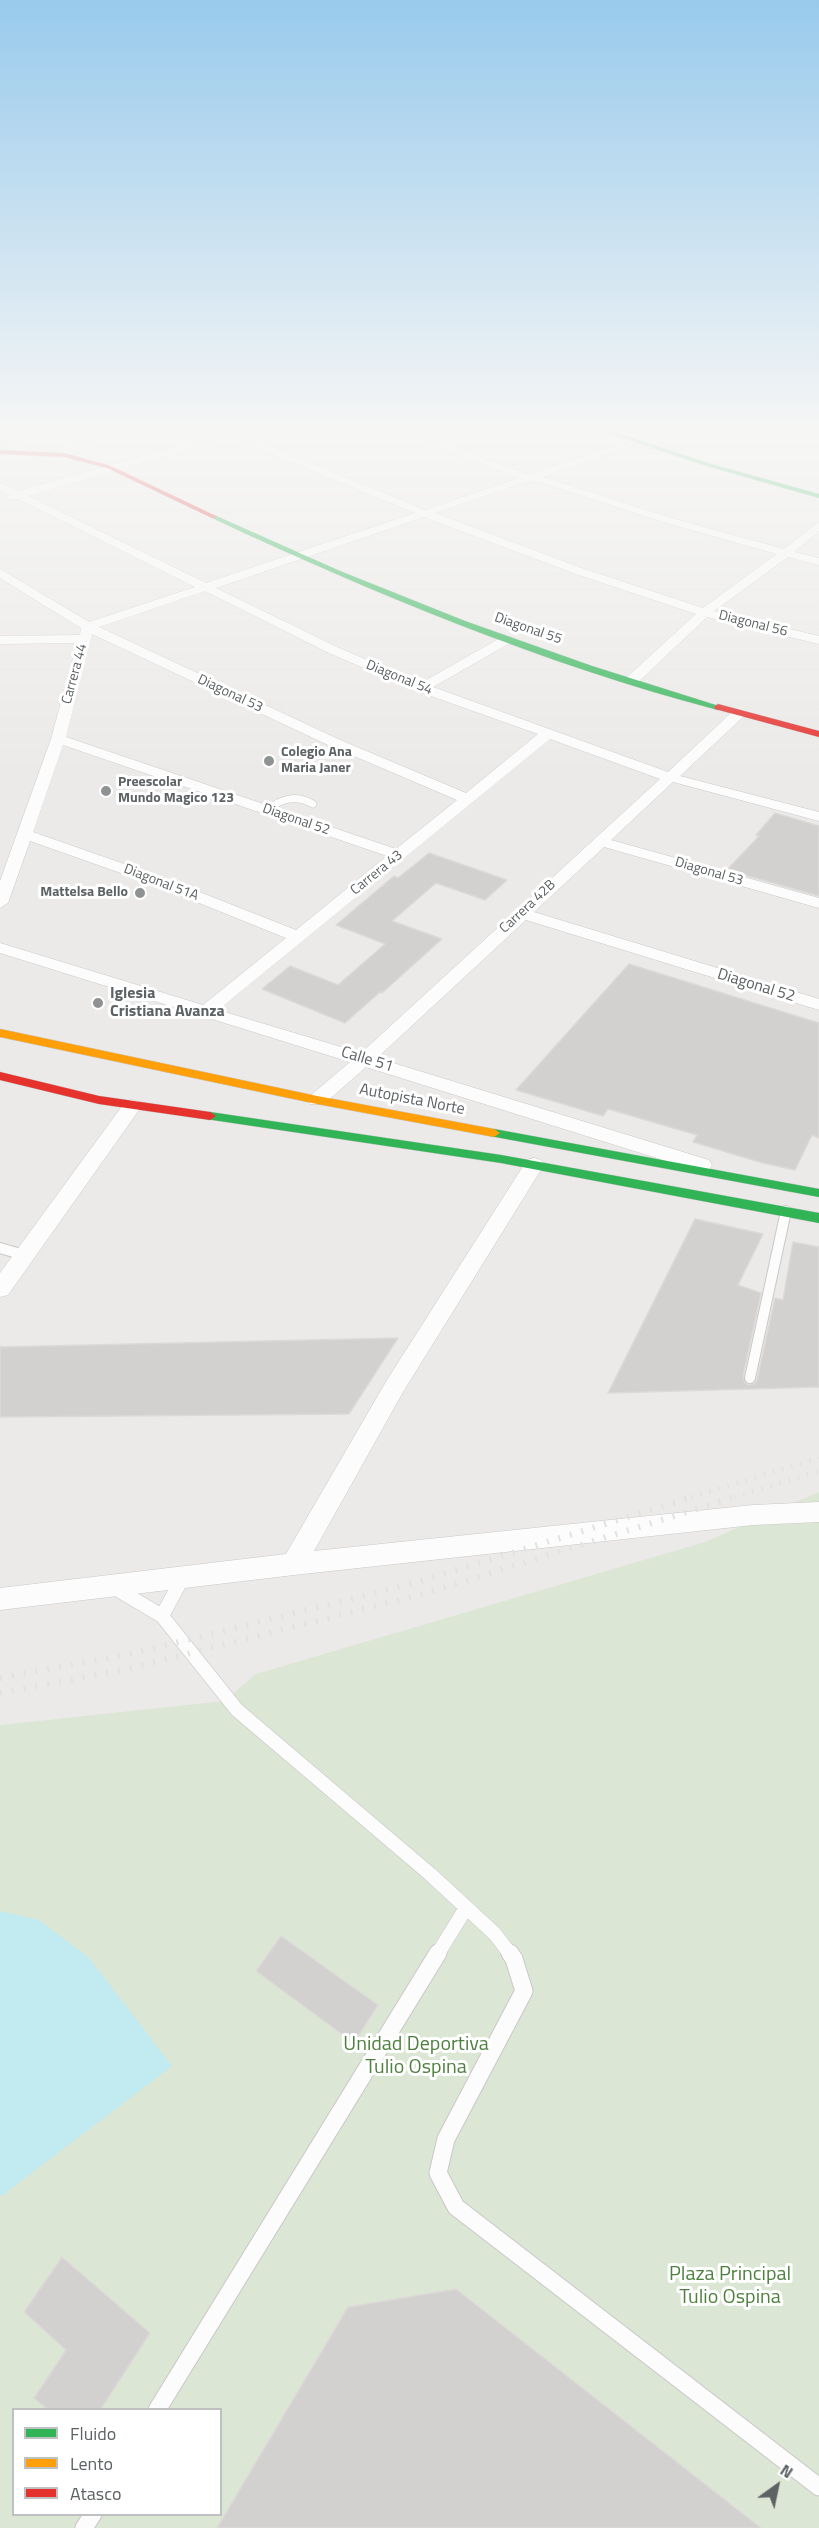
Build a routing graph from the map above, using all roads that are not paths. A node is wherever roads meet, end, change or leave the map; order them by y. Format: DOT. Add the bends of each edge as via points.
graph roads {
  1 [pos="118,545"];
  2 [pos="276,545"];
  3 [pos="329,545"];
  4 [pos="507,545"];
  5 [pos="757,545"];
  6 [pos="795,545"];
  7 [pos="786,553"];
  8 [pos="298,555"];
  9 [pos="819,562"];
  10 [pos="0,573"];
  11 [pos="203,588"];
  12 [pos="705,612"];
  13 [pos="87,633"];
  14 [pos="0,640"];
  15 [pos="506,640"];
  16 [pos="819,640"];
  17 [pos="631,681"];
  18 [pos="422,688"];
  19 [pos="738,714"];
  20 [pos="547,734"];
  21 [pos="819,734"];
  22 [pos="58,739"];
  23 [pos="669,777"];
  24 [pos="468,799"];
  25 [pos="313,804"];
  26 [pos="266,810"];
  27 [pos="819,817"];
  28 [pos="24,834"];
  29 [pos="599,841"];
  30 [pos="399,855"];
  31 [pos="0,903"];
  32 [pos="819,903"];
  33 [pos="521,913"];
  34 [pos="297,936"];
  35 [pos="0,948"];
  36 [pos="819,1005"];
  37 [pos="206,1011"];
  38 [pos="0,1033"];
  39 [pos="366,1059"];
  40 [pos="0,1076"];
  41 [pos="318,1100"];
  42 [pos="132,1106"];
  43 [pos="534,1165"];
  44 [pos="732,1175"];
  45 [pos="819,1193"];
  46 [pos="786,1211"];
  47 [pos="819,1218"];
  48 [pos="0,1248"];
  49 [pos="24,1255"];
  50 [pos="0,1289"];
  51 [pos="750,1378"];
  52 [pos="819,1512"];
  53 [pos="294,1564"];
  54 [pos="183,1577"];
  55 [pos="112,1586"];
  56 [pos="0,1599"];
  57 [pos="162,1616"];
  58 [pos="466,1908"];
  59 [pos="158,2408"];
  60 [pos="819,2487"];
  1 -- 11 [label="street, Diagonal 54"];
  2 -- 8 [label="street, Diagonal 55"];
  3 -- 8 [label="street, Carrera 44"];
  4 -- 12 [label="street, Diagonal 56"];
  5 -- 7 [label="street"];
  6 -- 7 [label="street"];
  7 -- 9 [label="street"];
  7 -- 12 [label="street"];
  8 -- 11 [label="street, Carrera 44"];
  8 -- 15 [label="street, Diagonal 55"];
  10 -- 13 [label="street, Diagonal 53"];
  11 -- 13 [label="street, Carrera 44"];
  11 -- 18 [label="street, Diagonal 54"];
  12 -- 16 [label="street, Diagonal 56"];
  12 -- 17 [label="street"];
  13 -- 14 [label="street"];
  13 -- 22 [label="street, Carrera 44"];
  13 -- 24 [label="street, Diagonal 53"];
  15 -- 17 [label="street, Diagonal 55"];
  15 -- 18 [label="street"];
  17 -- 19 [label="street, Diagonal 55"];
  18 -- 20 [label="street, Diagonal 54"];
  19 -- 21 [label="street, Diagonal 55"];
  19 -- 23 [label="street, Carrera 42B"];
  20 -- 23 [label="street, Diagonal 54"];
  20 -- 24 [label="street, Carrera 43"];
  22 -- 26 [label="street, Diagonal 52"];
  22 -- 28 [label="street, Carrera 44"];
  23 -- 27 [label="street, Diagonal 54"];
  23 -- 29 [label="street, Carrera 42B"];
  24 -- 30 [label="street, Carrera 43"];
  25 -- 26 [label="lane" via="291,796"];
  26 -- 30 [label="street, Diagonal 52"];
  28 -- 31 [label="street, Carrera 44"];
  28 -- 34 [label="street, Diagonal 51A"];
  29 -- 32 [label="street, Diagonal 53"];
  29 -- 33 [label="street, Carrera 42B"];
  30 -- 34 [label="street, Carrera 43"];
  33 -- 36 [label="street, Diagonal 52"];
  33 -- 39 [label="street, Carrera 42B"];
  34 -- 37 [label="street, Carrera 43"];
  35 -- 37 [label="street, Calle 51"];
  37 -- 39 [label="street, Calle 51"];
  38 -- 41 [label="street, Autopista Norte"];
  39 -- 41 [label="street, Carrera 42B"];
  39 -- 44 [label="street, Calle 51"];
  40 -- 42 [label="street" via="61,1093"];
  41 -- 44 [label="street, Autopista Norte"];
  42 -- 43 [label="street"];
  42 -- 49 [label="street"];
  43 -- 46 [label="street"];
  43 -- 53 [label="street" via="395,1386"];
  44 -- 45 [label="street, Autopista Norte"];
  46 -- 47 [label="street"];
  46 -- 51 [label="lane"];
  48 -- 49 [label="lane"];
  49 -- 50 [label="street"];
  52 -- 53 [label="street" via="753,1515"];
  53 -- 54 [label="street"];
  54 -- 55 [label="street"];
  54 -- 57 [label="lane"];
  55 -- 56 [label="street"];
  55 -- 57 [label="lane"];
  57 -- 58 [label="lane" via="237,1710"];
  58 -- 59 [label="lane"];
  58 -- 60 [label="lane" via="495,1934 514,1959 524,1991 446,2139 438,2173 456,2207"];
}
